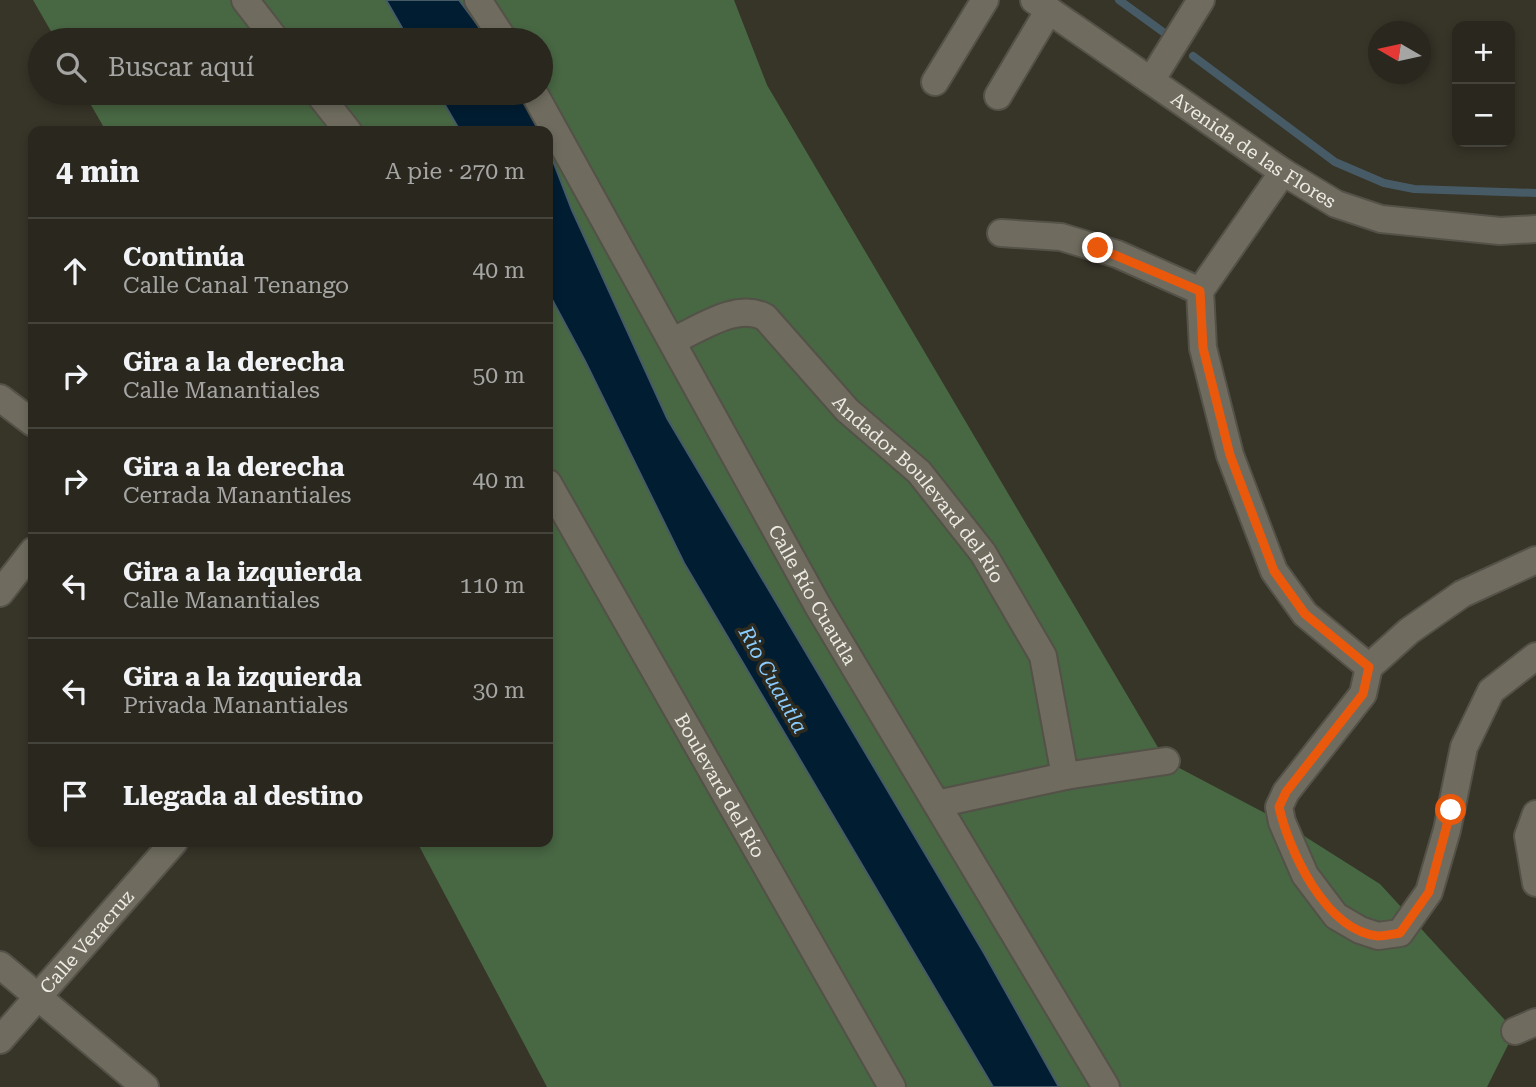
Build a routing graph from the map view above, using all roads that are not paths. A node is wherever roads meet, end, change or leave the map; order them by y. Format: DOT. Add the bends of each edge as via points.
graph roads {
  1 [pos="245,0"];
  2 [pos="478,0"];
  3 [pos="985,0"];
  4 [pos="1201,0"];
  5 [pos="1041,5"];
  6 [pos="267,28"];
  7 [pos="496,28"];
  8 [pos="1153,79"];
  9 [pos="935,82"];
  10 [pos="999,96"];
  11 [pos="327,105"];
  12 [pos="541,105"];
  13 [pos="344,126"];
  14 [pos="552,126"];
  15 [pos="553,127"];
  16 [pos="1283,172"];
  17 [pos="1536,229"];
  18 [pos="1001,233"];
  19 [pos="1200,291"];
  20 [pos="672,341"];
  21 [pos="0,398"];
  22 [pos="28,419"];
  23 [pos="553,492"];
  24 [pos="28,557"];
  25 [pos="1536,560"];
  26 [pos="0,593"];
  27 [pos="1536,656"];
  28 [pos="1369,667"];
  29 [pos="1166,761"];
  30 [pos="1065,776"];
  31 [pos="937,804"];
  32 [pos="1536,814"];
  33 [pos="170,847"];
  34 [pos="1536,883"];
  35 [pos="0,965"];
  36 [pos="39,997"];
  37 [pos="0,1040"];
  38 [pos="145,1087"];
  39 [pos="892,1087"];
  40 [pos="1106,1087"];
  1 -- 6 [label="street"];
  2 -- 7 [label="street"];
  3 -- 9 [label="street"];
  4 -- 8 [label="street"];
  5 -- 8 [label="street, Avenida de las Flores"];
  5 -- 10 [label="street"];
  8 -- 16 [label="street, Avenida de las Flores"];
  11 -- 13 [label="street"];
  12 -- 14 [label="street, Calle Río Cuautla"];
  15 -- 20 [label="street, Calle Río Cuautla"];
  16 -- 17 [label="street, Avenida de las Flores" via="1336,204 1381,219 1500,231"];
  16 -- 19 [label="street"];
  18 -- 19 [label="street" via="1061,237 1116,254"];
  19 -- 28 [label="street" via="1203,348 1230,455 1274,571 1305,614"];
  20 -- 30 [label="street, Andador Boulevard del Río" via="740,310 754,311 765,317 847,410 919,472 983,553 1043,656"];
  20 -- 31 [label="street, Calle Río Cuautla" via="818,606"];
  21 -- 22 [label="street"];
  23 -- 39 [label="street, Boulevard del Río"];
  24 -- 26 [label="street"];
  25 -- 28 [label="street" via="1462,594 1409,631"];
  27 -- 28 [label="street" via="1491,691 1464,747 1429,892 1400,933 1378,936 1336,916 1312,885 1279,807 1363,694"];
  29 -- 30 [label="street"];
  30 -- 31 [label="street"];
  31 -- 40 [label="street, Calle Río Cuautla"];
  32 -- 34 [label="street" via="1528,836"];
  33 -- 36 [label="street, Calle Veracruz"];
  35 -- 36 [label="street"];
  36 -- 37 [label="street, Calle Veracruz"];
  36 -- 38 [label="street"];
}
